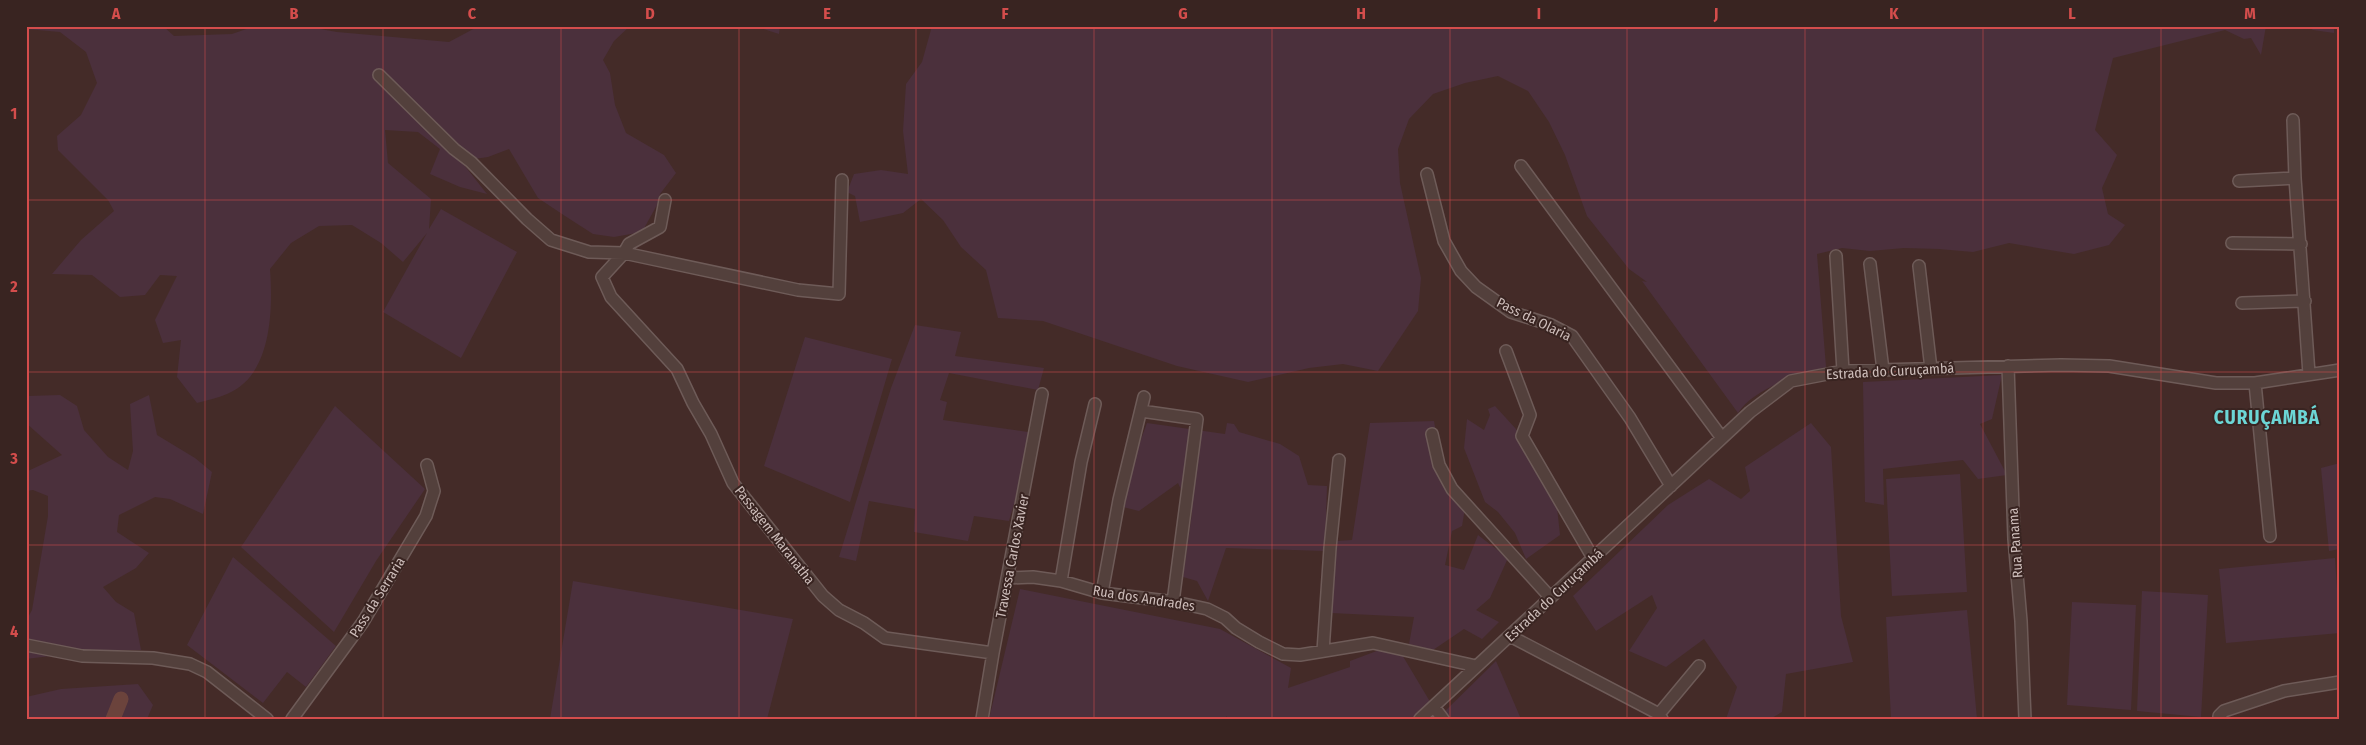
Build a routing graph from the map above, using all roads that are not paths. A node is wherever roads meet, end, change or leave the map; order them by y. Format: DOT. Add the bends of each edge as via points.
graph roads {
  1 [pos="379,75"];
  2 [pos="2293,120"];
  3 [pos="1521,166"];
  4 [pos="1427,174"];
  5 [pos="2295,178"];
  6 [pos="842,180"];
  7 [pos="2239,181"];
  8 [pos="665,200"];
  9 [pos="2232,243"];
  10 [pos="2301,244"];
  11 [pos="624,253"];
  12 [pos="1836,256"];
  13 [pos="1870,264"];
  14 [pos="1919,266"];
  15 [pos="2305,301"];
  16 [pos="2242,304"];
  17 [pos="1506,352"];
  18 [pos="2008,366"];
  19 [pos="1931,369"];
  20 [pos="1883,370"];
  21 [pos="2340,370"];
  22 [pos="1842,371"];
  23 [pos="2309,374"];
  24 [pos="2255,383"];
  25 [pos="1042,394"];
  26 [pos="1144,396"];
  27 [pos="1094,404"];
  28 [pos="1141,411"];
  29 [pos="1432,434"];
  30 [pos="1722,438"];
  31 [pos="1339,460"];
  32 [pos="427,465"];
  33 [pos="1671,486"];
  34 [pos="2270,536"];
  35 [pos="1593,558"];
  36 [pos="1008,578"];
  37 [pos="1061,581"];
  38 [pos="1102,593"];
  39 [pos="1550,597"];
  40 [pos="1173,602"];
  41 [pos="1510,636"];
  42 [pos="26,645"];
  43 [pos="1323,651"];
  44 [pos="993,652"];
  45 [pos="1476,666"];
  46 [pos="1699,666"];
  47 [pos="2340,682"];
  48 [pos="1434,707"];
  49 [pos="255,710"];
  50 [pos="1660,716"];
  51 [pos="247,719"];
  52 [pos="267,719"];
  53 [pos="292,719"];
  54 [pos="982,719"];
  55 [pos="1420,719"];
  56 [pos="1443,719"];
  57 [pos="2025,719"];
  58 [pos="2218,719"];
  1 -- 11 [label="street" via="551,240 589,252"];
  2 -- 5 [label="street"];
  3 -- 30 [label="street"];
  4 -- 33 [label="street, Pass da Olaria" via="1444,241 1461,271 1476,287 1512,312 1552,325 1572,336 1630,418"];
  5 -- 7 [label="street"];
  5 -- 10 [label="street"];
  6 -- 11 [label="street" via="839,294 798,290"];
  8 -- 11 [label="street" via="660,227 629,244"];
  9 -- 10 [label="street"];
  10 -- 15 [label="street"];
  11 -- 44 [label="street, Passagem Maranatha" via="602,277 611,297 677,369 733,483 823,596 839,610 885,638"];
  12 -- 22 [label="street"];
  13 -- 20 [label="street"];
  14 -- 19 [label="street"];
  15 -- 16 [label="street"];
  15 -- 23 [label="street"];
  17 -- 35 [label="street" via="1530,415 1522,436"];
  18 -- 19 [label="street, Estrada do Curuçambá"];
  18 -- 24 [label="street, Estrada do Curuçambá" via="2109,366 2216,383"];
  18 -- 57 [label="street, Rua Panama"];
  19 -- 20 [label="street, Estrada do Curuçambá"];
  20 -- 22 [label="street, Estrada do Curuçambá"];
  21 -- 23 [label="street, Estrada do Curuçambá"];
  22 -- 30 [label="street, Estrada do Curuçambá" via="1791,381"];
  23 -- 24 [label="street, Estrada do Curuçambá"];
  24 -- 34 [label="street"];
  25 -- 36 [label="street, Travessa Carlos Xavier"];
  26 -- 28 [label="street"];
  27 -- 37 [label="street" via="1080,462"];
  28 -- 38 [label="street" via="1119,500"];
  28 -- 40 [label="street" via="1197,419"];
  29 -- 39 [label="street" via="1439,465 1452,489"];
  30 -- 33 [label="street, Estrada do Curuçambá"];
  31 -- 43 [label="street"];
  32 -- 53 [label="street, Pass da Serraria" via="434,491 426,516 363,622"];
  33 -- 35 [label="street, Estrada do Curuçambá"];
  35 -- 39 [label="street, Estrada do Curuçambá"];
  36 -- 37 [label="street, Rua dos Andrades"];
  36 -- 44 [label="street, Travessa Carlos Xavier"];
  37 -- 38 [label="street, Rua dos Andrades"];
  38 -- 40 [label="street, Rua dos Andrades"];
  39 -- 41 [label="street, Estrada do Curuçambá"];
  40 -- 43 [label="street, Rua dos Andrades" via="1207,609 1283,654"];
  41 -- 45 [label="street, Estrada do Curuçambá"];
  41 -- 50 [label="street"];
  42 -- 49 [label="street" via="82,656 153,658 190,664 207,672"];
  43 -- 45 [label="street, Rua dos Andrades" via="1373,643"];
  44 -- 54 [label="street, Travessa Carlos Xavier"];
  45 -- 48 [label="street, Estrada do Curuçambá"];
  46 -- 50 [label="street"];
  47 -- 58 [label="street" via="2284,691 2224,710"];
  48 -- 55 [label="street, Estrada do Curuçambá"];
  48 -- 56 [label="street"];
  49 -- 51 [label="street"];
  49 -- 52 [label="street"];
}
